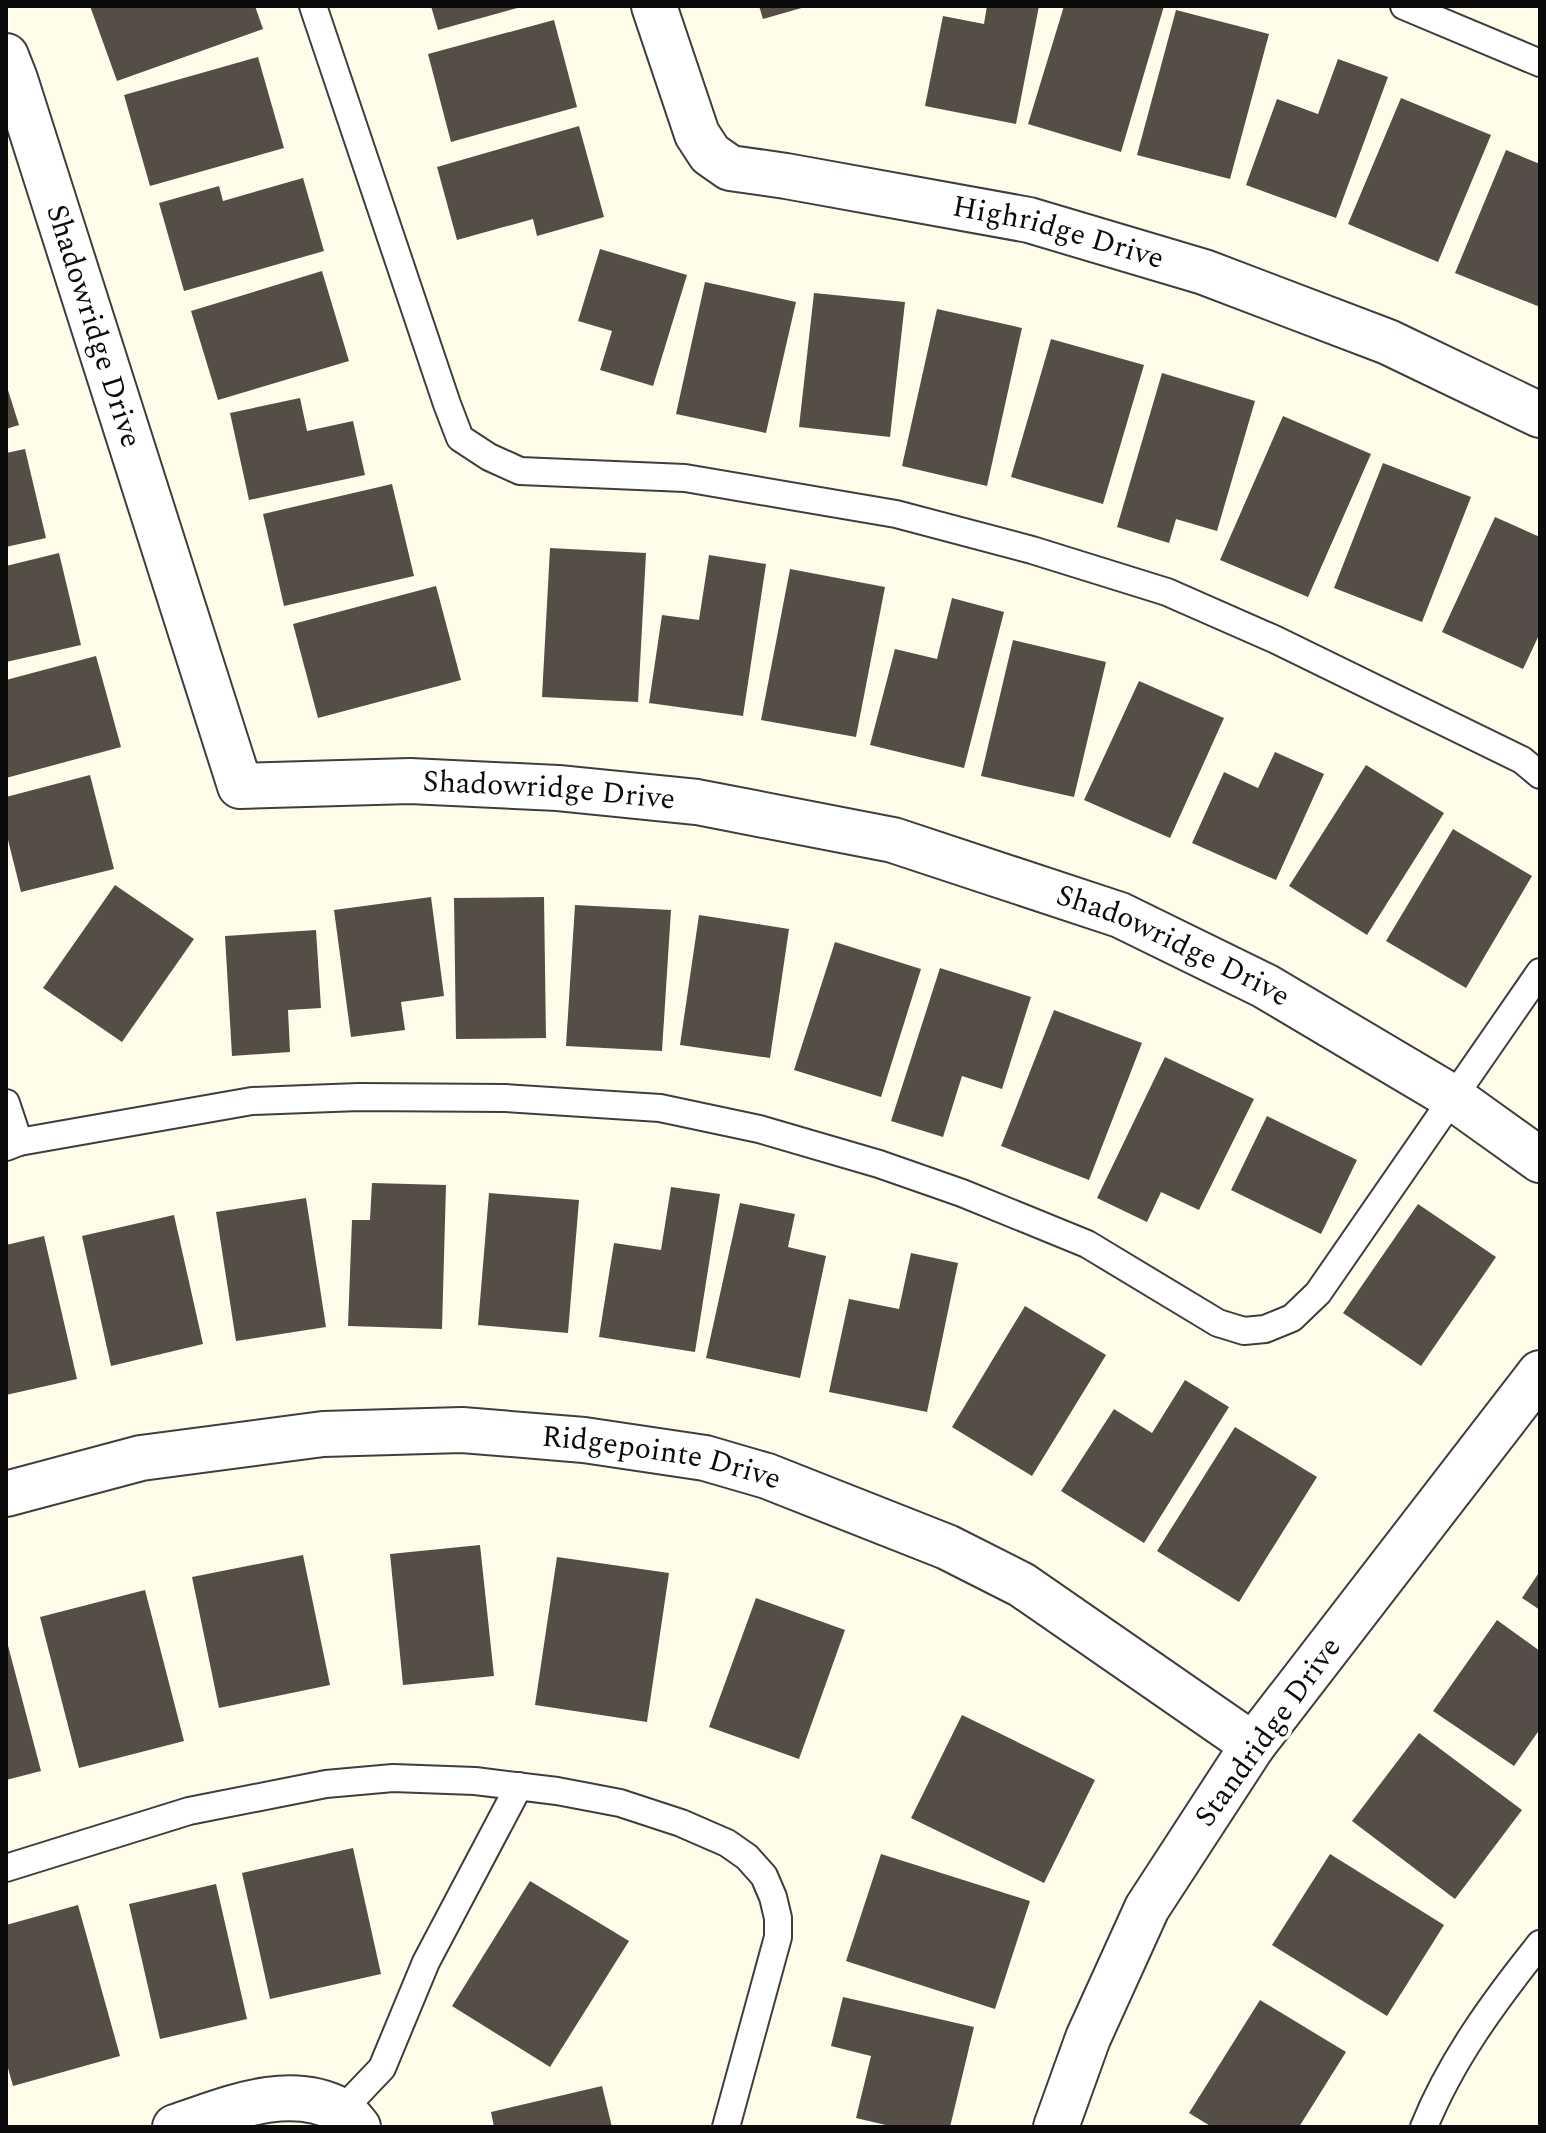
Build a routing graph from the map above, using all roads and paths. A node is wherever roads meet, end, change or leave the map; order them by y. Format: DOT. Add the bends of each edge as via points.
graph roads {
  1 [pos="313,6"];
  2 [pos="654,6"];
  3 [pos="1404,6"];
  4 [pos="6,56"];
  5 [pos="1540,63"];
  6 [pos="1540,415"];
  7 [pos="1540,775"];
  8 [pos="1540,972"];
  9 [pos="1452,1097"];
  10 [pos="6,1103"];
  11 [pos="12,1144"];
  12 [pos="1540,1160"];
  13 [pos="1540,1373"];
  14 [pos="6,1494"];
  15 [pos="1253,1745"];
  16 [pos="519,1786"];
  17 [pos="6,1868"];
  18 [pos="1540,1944"];
  19 [pos="350,2119"];
  20 [pos="175,2127"];
  21 [pos="726,2127"];
  22 [pos="1056,2127"];
  23 [pos="1424,2127"];
  1 -- 7 [label="lane" via="460,438 489,457 520,471 685,478 866,508 1032,550 1167,592 1274,639 1522,760"];
  2 -- 6 [label="street, Highridge Drive" via="697,134 710,154 730,168 1029,220 1204,272 1388,342"];
  3 -- 5 [label="lane"];
  4 -- 9 [label="street, Shadowridge Drive" via="240,786 410,781 558,788 697,802 893,840 1120,915 1265,986"];
  8 -- 9 [label="lane"];
  9 -- 11 [label="lane" via="1318,1293 1292,1318 1244,1331 1218,1323 1087,1244 962,1193 759,1129 660,1108 505,1098 252,1101"];
  9 -- 12 [label="street, Shadowridge Drive"];
  10 -- 11 [label="lane"];
  13 -- 15 [label="street, Standridge Drive"];
  14 -- 15 [label="street, Ridgepointe Drive" via="141,1458 323,1434 462,1430 584,1440 705,1458 767,1476 947,1547 1022,1585"];
  15 -- 22 [label="street, Standridge Drive" via="1147,1908 1088,2038"];
  16 -- 17 [label="lane" via="393,1778 326,1784 189,1811"];
  16 -- 19 [label="lane" via="426,1962 382,2068"];
  16 -- 21 [label="lane" via="620,1803 681,1823 727,1843 764,1876 778,1918 778,1937"];
  18 -- 23 [label="lane" via="1471,2039"];
  19 -- 20 [label="street" via="299,2097 249,2103"];
}
